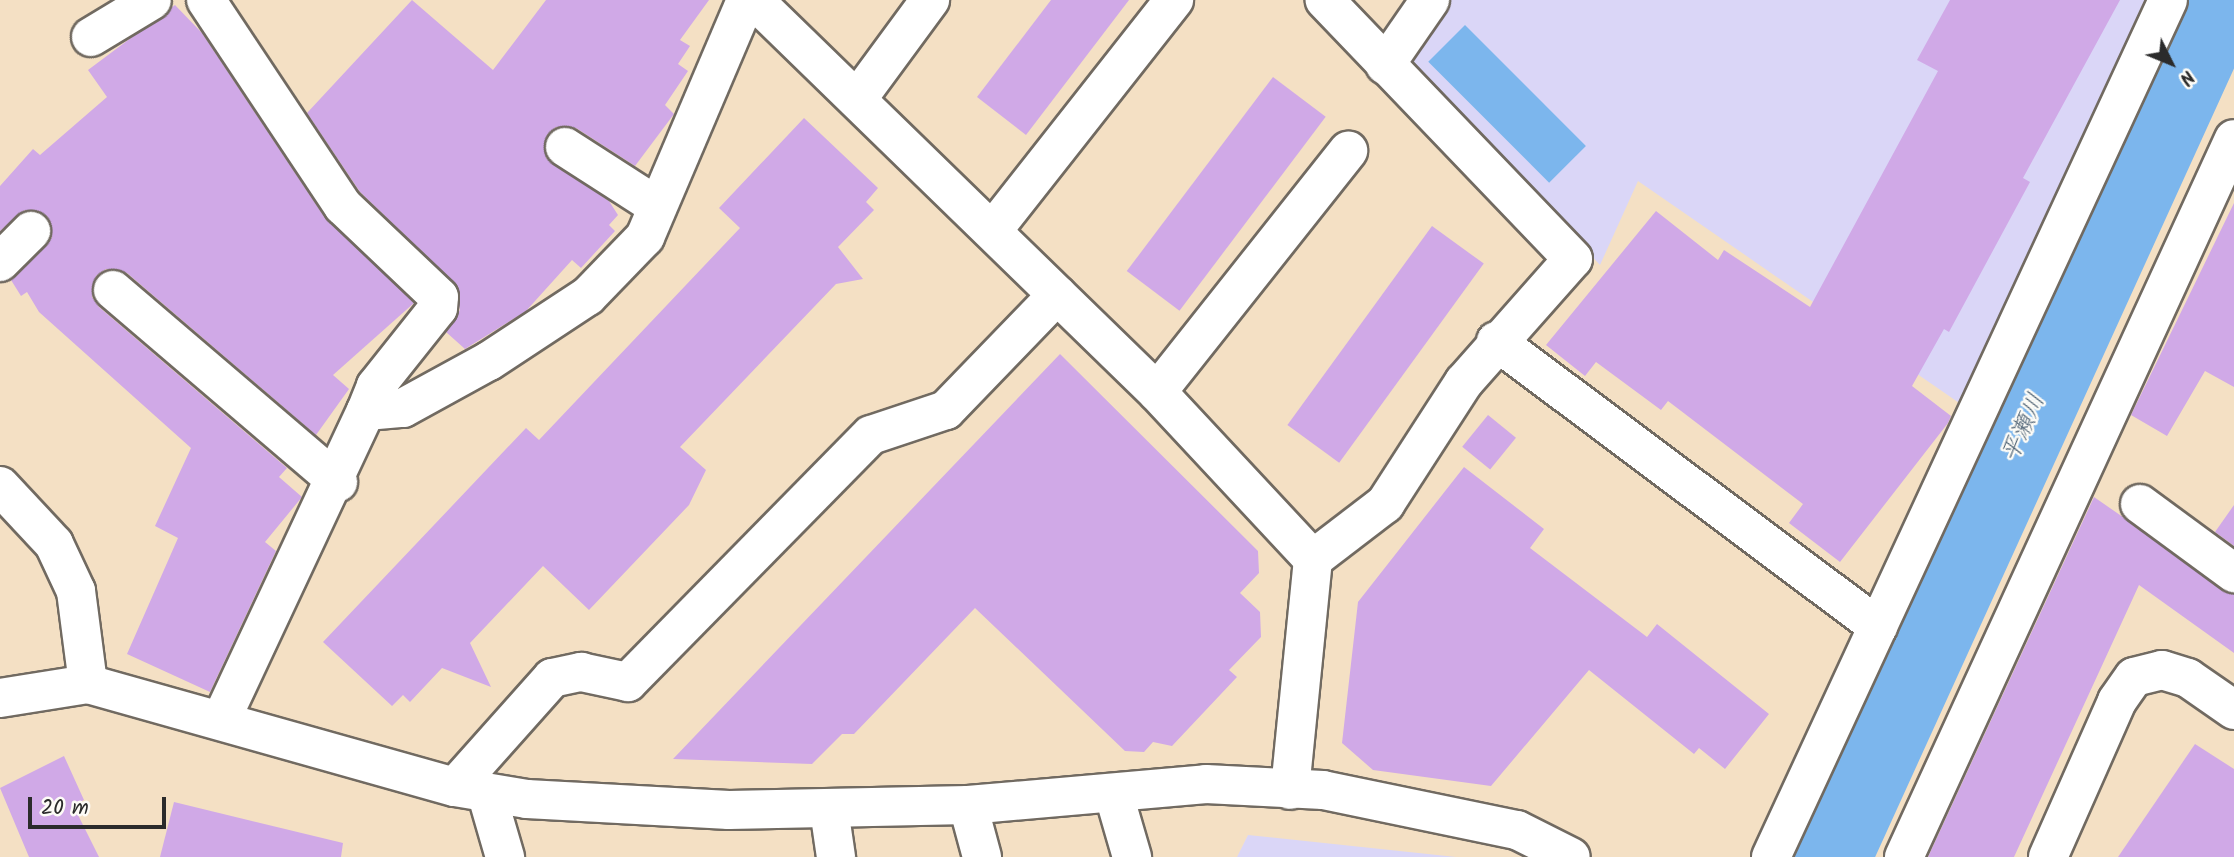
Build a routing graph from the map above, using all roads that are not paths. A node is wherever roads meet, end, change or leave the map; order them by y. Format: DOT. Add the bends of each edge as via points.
graph roads {
  1 [pos="206,0"];
  2 [pos="746,0"];
  3 [pos="754,0"];
  4 [pos="930,0"];
  5 [pos="1174,0"];
  6 [pos="1325,0"];
  7 [pos="1430,0"];
  8 [pos="2168,0"];
  9 [pos="1385,65"];
  10 [pos="858,98"];
  11 [pos="2234,139"];
  12 [pos="565,147"];
  13 [pos="1348,151"];
  14 [pos="2225,183"];
  15 [pos="657,206"];
  16 [pos="31,230"];
  17 [pos="992,230"];
  18 [pos="0,262"];
  19 [pos="113,290"];
  20 [pos="1058,295"];
  21 [pos="1496,341"];
  22 [pos="1157,391"];
  23 [pos="366,411"];
  24 [pos="338,482"];
  25 [pos="0,486"];
  26 [pos="2140,504"];
  27 [pos="1313,559"];
  28 [pos="2234,573"];
  29 [pos="1878,627"];
  30 [pos="88,684"];
  31 [pos="0,698"];
  32 [pos="2234,710"];
  33 [pos="221,720"];
  34 [pos="1290,790"];
  35 [pos="471,791"];
  36 [pos="1114,795"];
  37 [pos="968,806"];
  38 [pos="829,808"];
  39 [pos="1560,854"];
  40 [pos="505,857"];
  41 [pos="836,857"];
  42 [pos="982,857"];
  43 [pos="1132,857"];
  44 [pos="1771,857"];
  45 [pos="1904,857"];
  46 [pos="2048,857"];
  1 -- 23 [label="street" via="343,206 439,298 438,308 376,386"];
  2 -- 15 [label="street"];
  3 -- 10 [label="street"];
  4 -- 10 [label="street"];
  5 -- 17 [label="street"];
  6 -- 9 [label="street"];
  7 -- 9 [label="street"];
  8 -- 29 [label="street"];
  9 -- 21 [label="street" via="1573,259"];
  10 -- 17 [label="street"];
  11 -- 14 [label="street"];
  12 -- 15 [label="street"];
  13 -- 22 [label="street"];
  14 -- 45 [label="street"];
  15 -- 23 [label="street" via="645,237 587,296 403,408"];
  16 -- 18 [label="street"];
  17 -- 20 [label="street"];
  19 -- 24 [label="street"];
  20 -- 22 [label="street"];
  20 -- 35 [label="street" via="946,410 871,435 628,682 581,672 552,678"];
  21 -- 27 [label="street" via="1385,504"];
  21 -- 29 [label="street"];
  22 -- 27 [label="street"];
  23 -- 24 [label="street"];
  24 -- 33 [label="street"];
  25 -- 30 [label="street" via="54,544 76,591"];
  26 -- 28 [label="street"];
  27 -- 34 [label="street"];
  29 -- 44 [label="street"];
  30 -- 31 [label="street"];
  30 -- 33 [label="street"];
  32 -- 46 [label="street" via="2188,678 2162,670 2134,677 2117,701"];
  33 -- 35 [label="street"];
  34 -- 36 [label="street" via="1206,784"];
  34 -- 39 [label="street" via="1431,810 1517,830"];
  35 -- 38 [label="street" via="628,808"];
  35 -- 40 [label="street"];
  36 -- 37 [label="street"];
  36 -- 43 [label="street"];
  37 -- 38 [label="street"];
  37 -- 42 [label="street"];
  38 -- 41 [label="street"];
}
